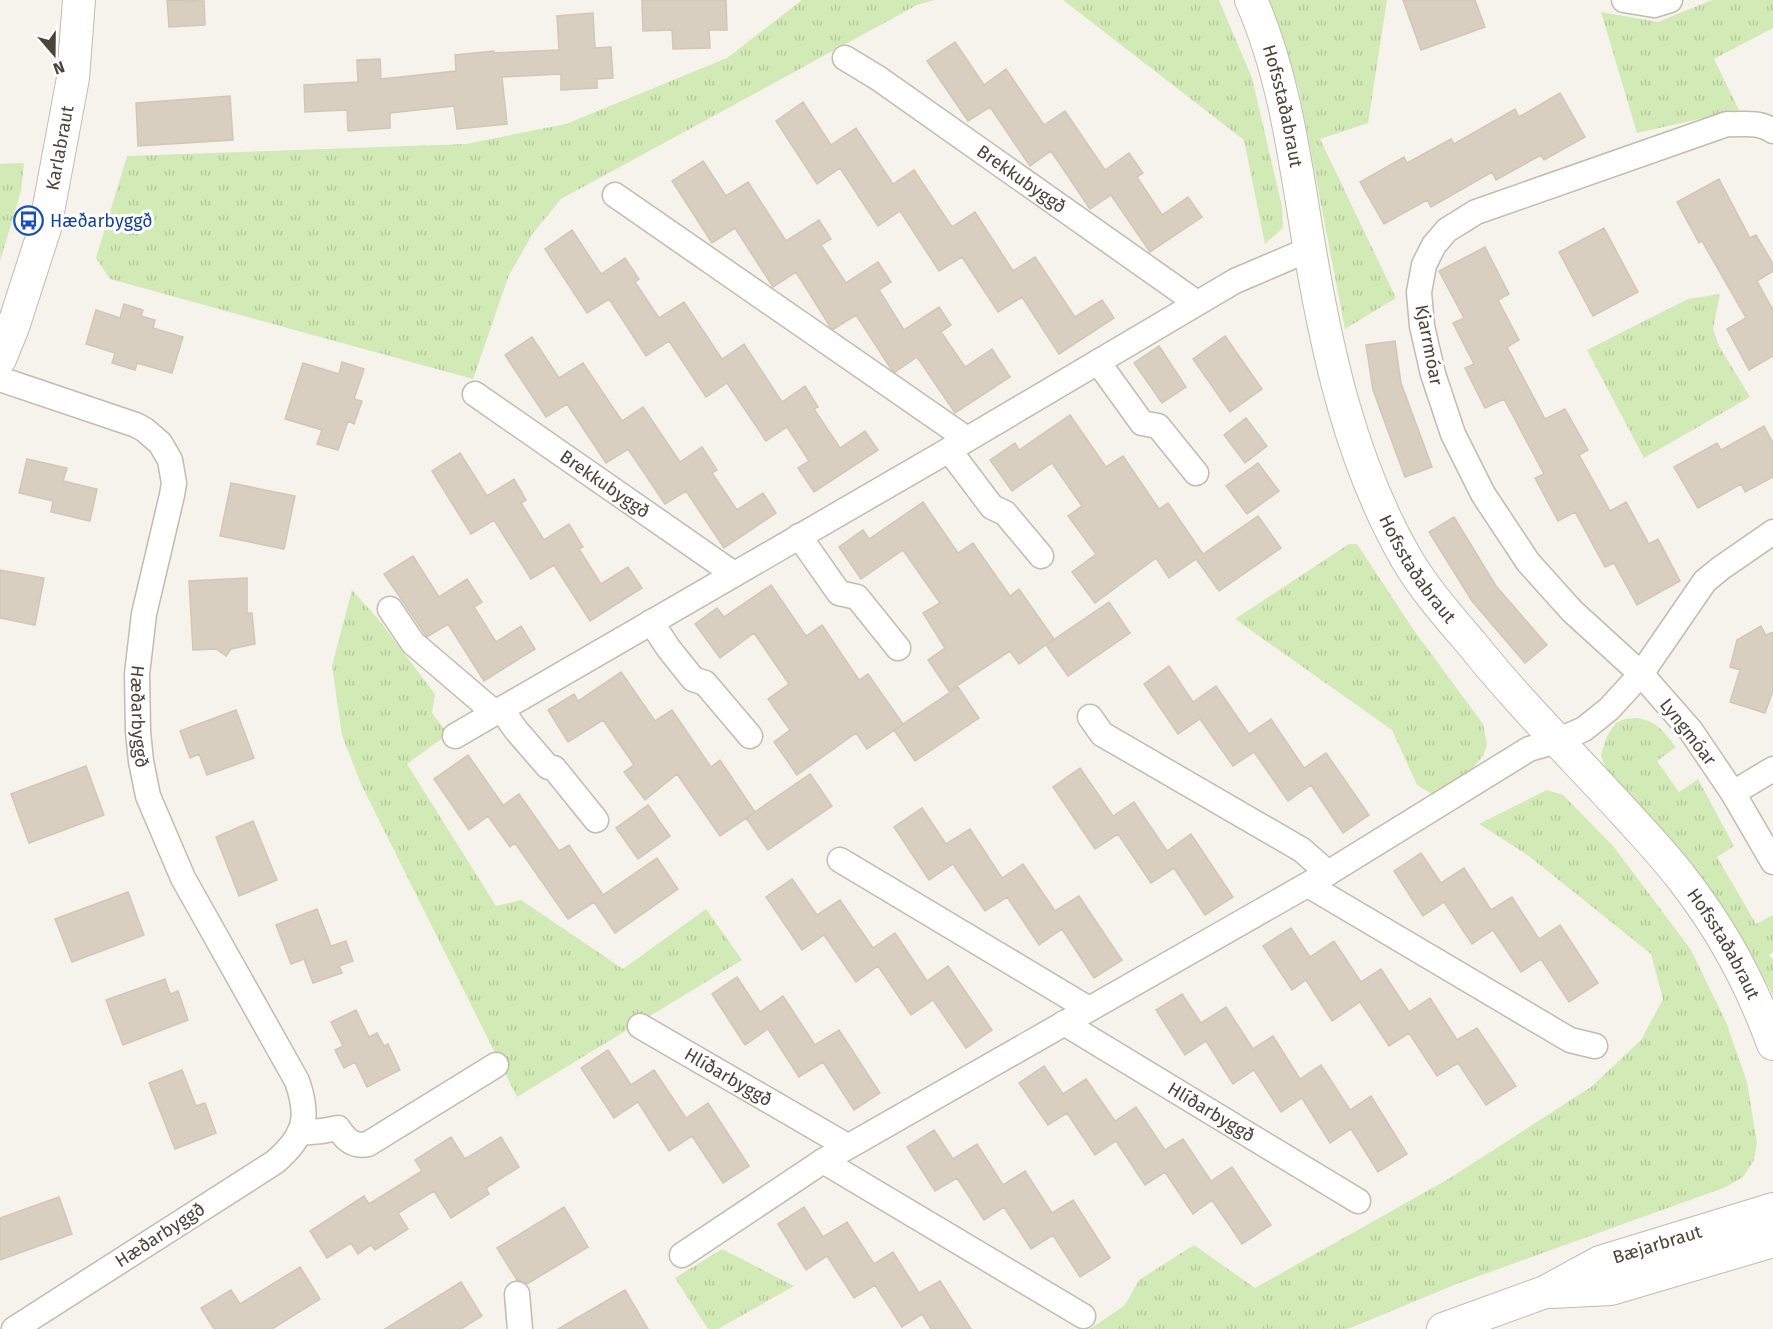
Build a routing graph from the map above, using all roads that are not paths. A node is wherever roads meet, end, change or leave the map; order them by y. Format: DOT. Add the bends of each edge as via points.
graph roads {
  1 [pos="79,0"];
  2 [pos="1251,0"];
  3 [pos="1624,0"];
  4 [pos="1670,0"];
  5 [pos="845,58"];
  6 [pos="1773,131"];
  7 [pos="615,195"];
  8 [pos="1310,249"];
  9 [pos="1197,303"];
  10 [pos="0,359"];
  11 [pos="1098,362"];
  12 [pos="0,379"];
  13 [pos="475,394"];
  14 [pos="958,444"];
  15 [pos="1196,473"];
  16 [pos="1773,532"];
  17 [pos="799,537"];
  18 [pos="1041,556"];
  19 [pos="734,574"];
  20 [pos="390,609"];
  21 [pos="651,622"];
  22 [pos="898,648"];
  23 [pos="1641,674"];
  24 [pos="498,711"];
  25 [pos="1090,717"];
  26 [pos="455,736"];
  27 [pos="750,736"];
  28 [pos="1557,741"];
  29 [pos="1773,769"];
  30 [pos="1733,793"];
  31 [pos="596,820"];
  32 [pos="840,860"];
  33 [pos="1773,862"];
  34 [pos="1318,879"];
  35 [pos="1089,1009"];
  36 [pos="1064,1023"];
  37 [pos="640,1026"];
  38 [pos="1773,1044"];
  39 [pos="1595,1046"];
  40 [pos="496,1065"];
  41 [pos="299,1133"];
  42 [pos="847,1146"];
  43 [pos="823,1161"];
  44 [pos="1358,1201"];
  45 [pos="1773,1209"];
  46 [pos="1773,1241"];
  47 [pos="682,1255"];
  48 [pos="1545,1292"];
  49 [pos="517,1294"];
  50 [pos="1083,1316"];
  51 [pos="14,1329"];
  52 [pos="520,1329"];
  53 [pos="1443,1329"];
  1 -- 10 [label="street, Karlabraut" via="73,78 45,228"];
  2 -- 8 [label="street, Hofsstaðabraut" via="1279,81"];
  3 -- 4 [label="street" via="1654,4"];
  5 -- 9 [label="street, Brekkubyggð"];
  6 -- 23 [label="street, Kjarrmóar" via="1756,124 1727,124 1476,212 1447,230 1434,245 1422,272 1420,307 1432,374 1453,434 1483,494 1528,562 1572,611"];
  7 -- 14 [label="street"];
  8 -- 9 [label="street" via="1235,281"];
  8 -- 28 [label="street, Hofsstaðabraut" via="1340,397 1373,494 1407,560 1428,590 1500,680"];
  9 -- 11 [label="street"];
  11 -- 14 [label="street"];
  11 -- 15 [label="street" via="1142,423 1158,426"];
  12 -- 41 [label="street, Hæðarbyggð" via="136,425 160,443 171,460 174,483 144,614 136,674 141,761 148,796 183,878 297,1081 305,1114"];
  13 -- 19 [label="street, Brekkubyggð"];
  14 -- 17 [label="street"];
  14 -- 18 [label="street" via="992,507 1005,513"];
  16 -- 23 [label="street" via="1705,581"];
  17 -- 19 [label="street"];
  17 -- 22 [label="street" via="839,593 857,597"];
  19 -- 21 [label="street"];
  20 -- 24 [label="street" via="413,643"];
  21 -- 24 [label="street"];
  21 -- 27 [label="street" via="693,679 705,683"];
  23 -- 28 [label="street" via="1584,729"];
  23 -- 30 [label="street, Lyngmóar" via="1691,731"];
  24 -- 26 [label="street"];
  24 -- 31 [label="street" via="548,767 554,768"];
  25 -- 34 [label="street" via="1102,734 1302,850"];
  28 -- 34 [label="street" via="1529,749"];
  28 -- 38 [label="street, Hofsstaðabraut" via="1684,880 1715,924 1763,1016"];
  29 -- 30 [label="street"];
  30 -- 33 [label="street, Lyngmóar"];
  32 -- 35 [label="street"];
  34 -- 35 [label="street"];
  34 -- 39 [label="street" via="1570,1040"];
  35 -- 36 [label="street"];
  36 -- 42 [label="street"];
  36 -- 44 [label="street, Hlíðarbyggð"];
  37 -- 42 [label="street, Hlíðarbyggð"];
  40 -- 41 [label="street" via="368,1144 351,1143 338,1128"];
  41 -- 51 [label="street, Hæðarbyggð" via="288,1151 275,1162"];
  42 -- 43 [label="street"];
  43 -- 47 [label="street"];
  43 -- 50 [label="street"];
  45 -- 48 [label="street, Bæjarbraut" via="1600,1262"];
  46 -- 48 [label="street, Bæjarbraut" via="1611,1289"];
  48 -- 53 [label="street, Bæjarbraut"];
  49 -- 52 [label="street"];
}
